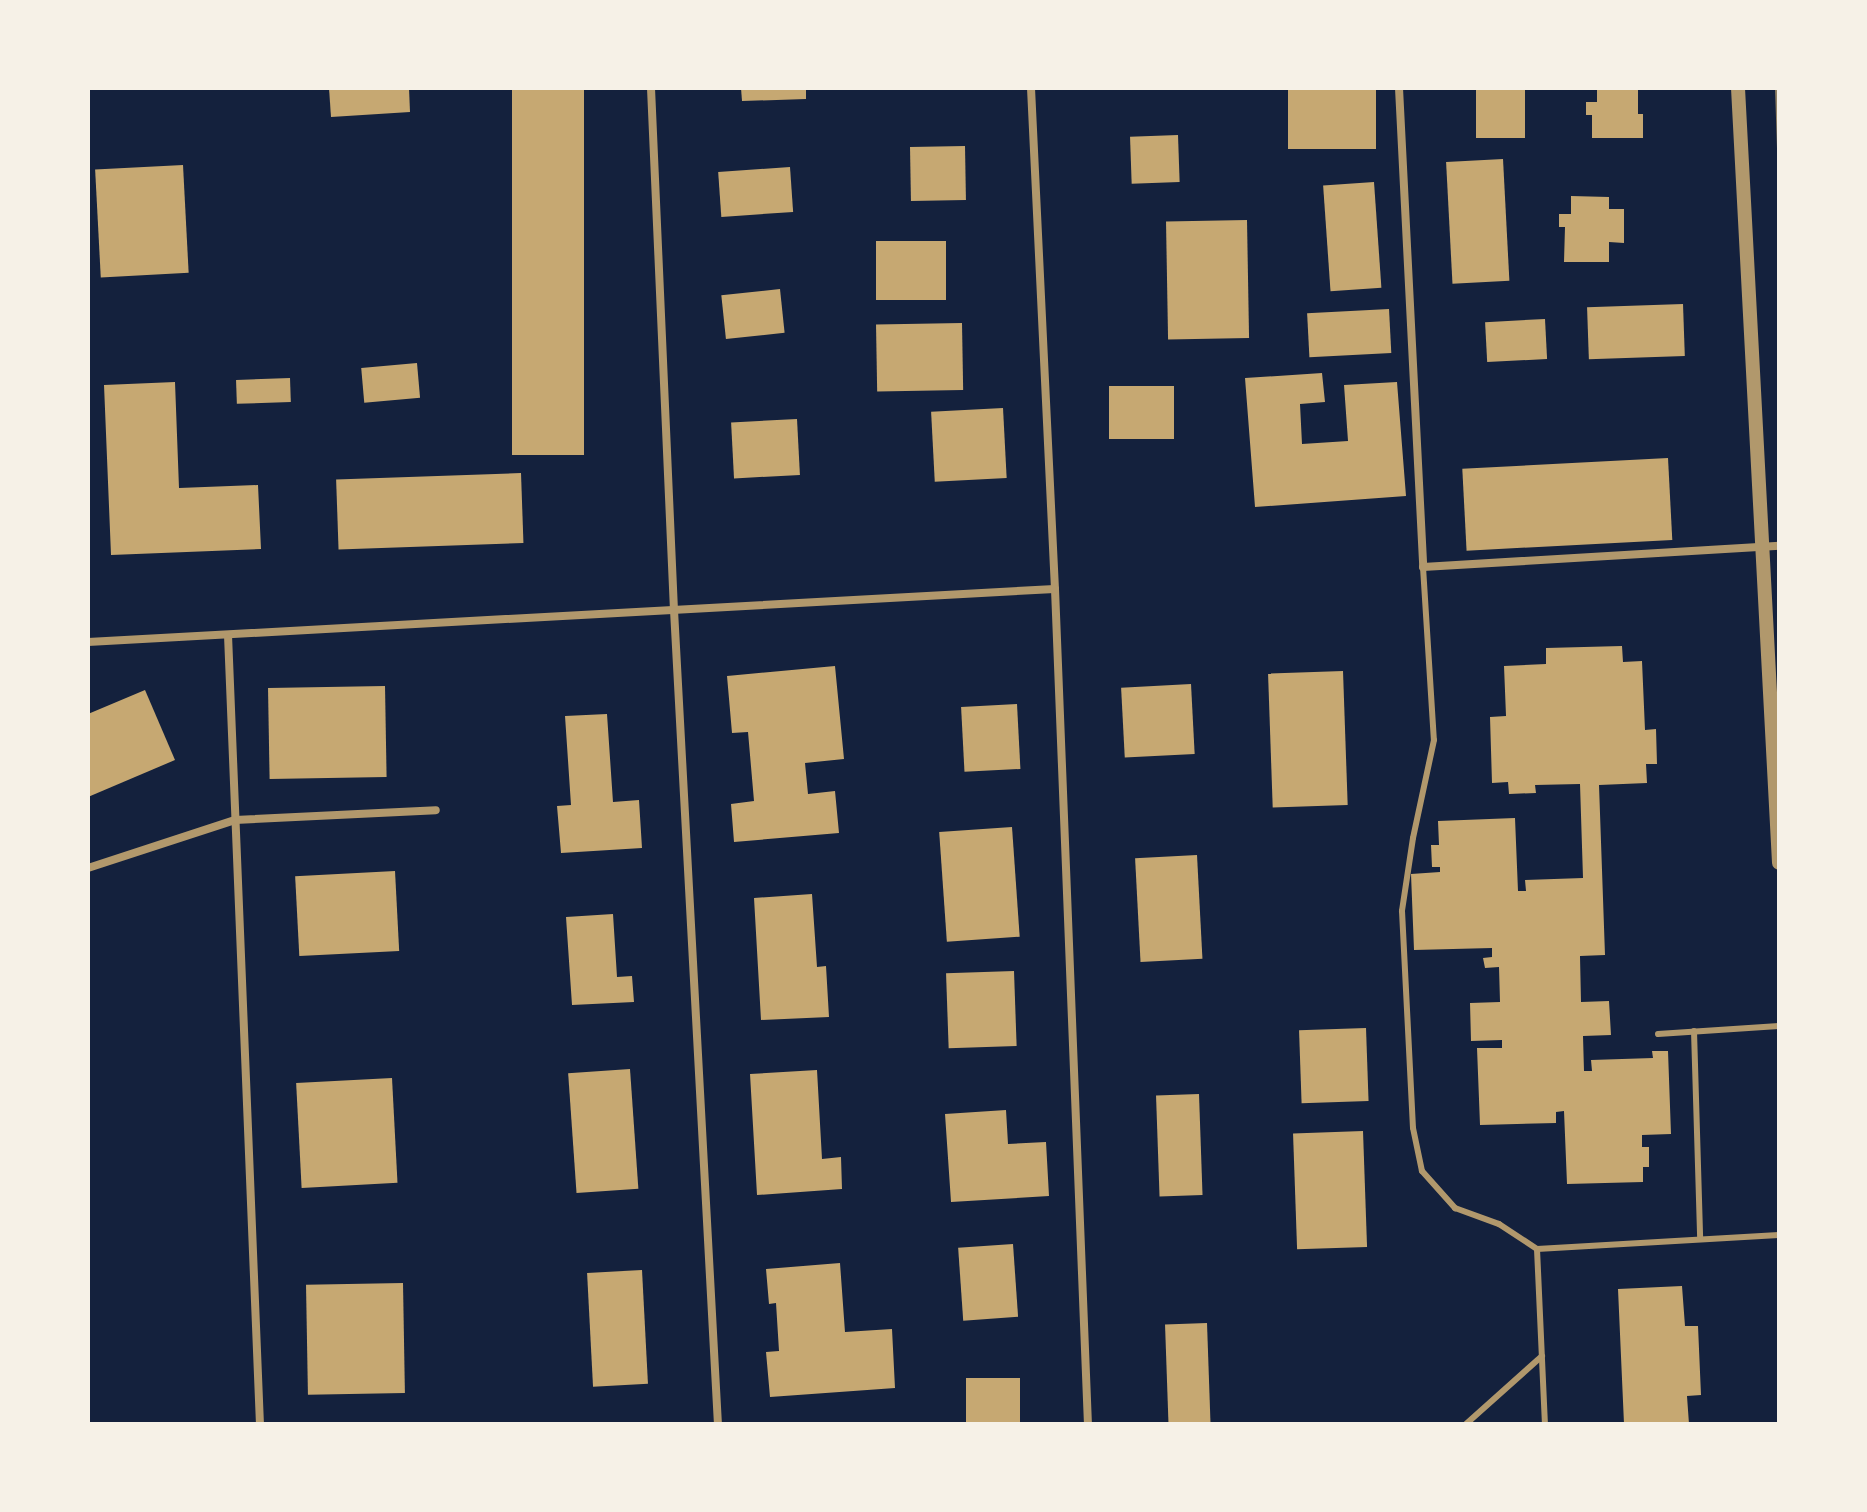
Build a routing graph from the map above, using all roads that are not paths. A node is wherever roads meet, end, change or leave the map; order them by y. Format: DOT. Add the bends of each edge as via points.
graph roads {
  1 [pos="651,88"];
  2 [pos="1031,88"];
  3 [pos="1399,88"];
  4 [pos="1738,88"];
  5 [pos="1779,546"];
  6 [pos="1761,548"];
  7 [pos="1423,567"];
  8 [pos="1055,589"];
  9 [pos="674,610"];
  10 [pos="228,635"];
  11 [pos="88,642"];
  12 [pos="436,810"];
  13 [pos="235,820"];
  14 [pos="1779,863"];
  15 [pos="88,868"];
  16 [pos="1779,1026"];
  17 [pos="1694,1031"];
  18 [pos="1658,1034"];
  19 [pos="1779,1235"];
  20 [pos="1700,1239"];
  21 [pos="1537,1249"];
  22 [pos="1542,1356"];
  23 [pos="260,1424"];
  24 [pos="718,1424"];
  25 [pos="1088,1424"];
  26 [pos="1466,1424"];
  27 [pos="1545,1424"];
  1 -- 9 [label="street"];
  2 -- 8 [label="street"];
  3 -- 7 [label="street"];
  4 -- 6 [label="street"];
  5 -- 6 [label="street"];
  6 -- 7 [label="street"];
  6 -- 14 [label="street"];
  7 -- 21 [label="lane" via="1434,740 1402,911 1413,1128 1422,1171 1455,1208 1499,1224"];
  8 -- 9 [label="street"];
  8 -- 25 [label="street"];
  9 -- 10 [label="street"];
  9 -- 24 [label="street"];
  10 -- 11 [label="street"];
  10 -- 13 [label="street"];
  12 -- 13 [label="street"];
  13 -- 15 [label="street"];
  13 -- 23 [label="street"];
  16 -- 17 [label="lane"];
  17 -- 18 [label="lane"];
  17 -- 20 [label="lane"];
  19 -- 20 [label="lane"];
  20 -- 21 [label="lane"];
  21 -- 22 [label="lane"];
  22 -- 26 [label="lane"];
  22 -- 27 [label="lane"];
}
